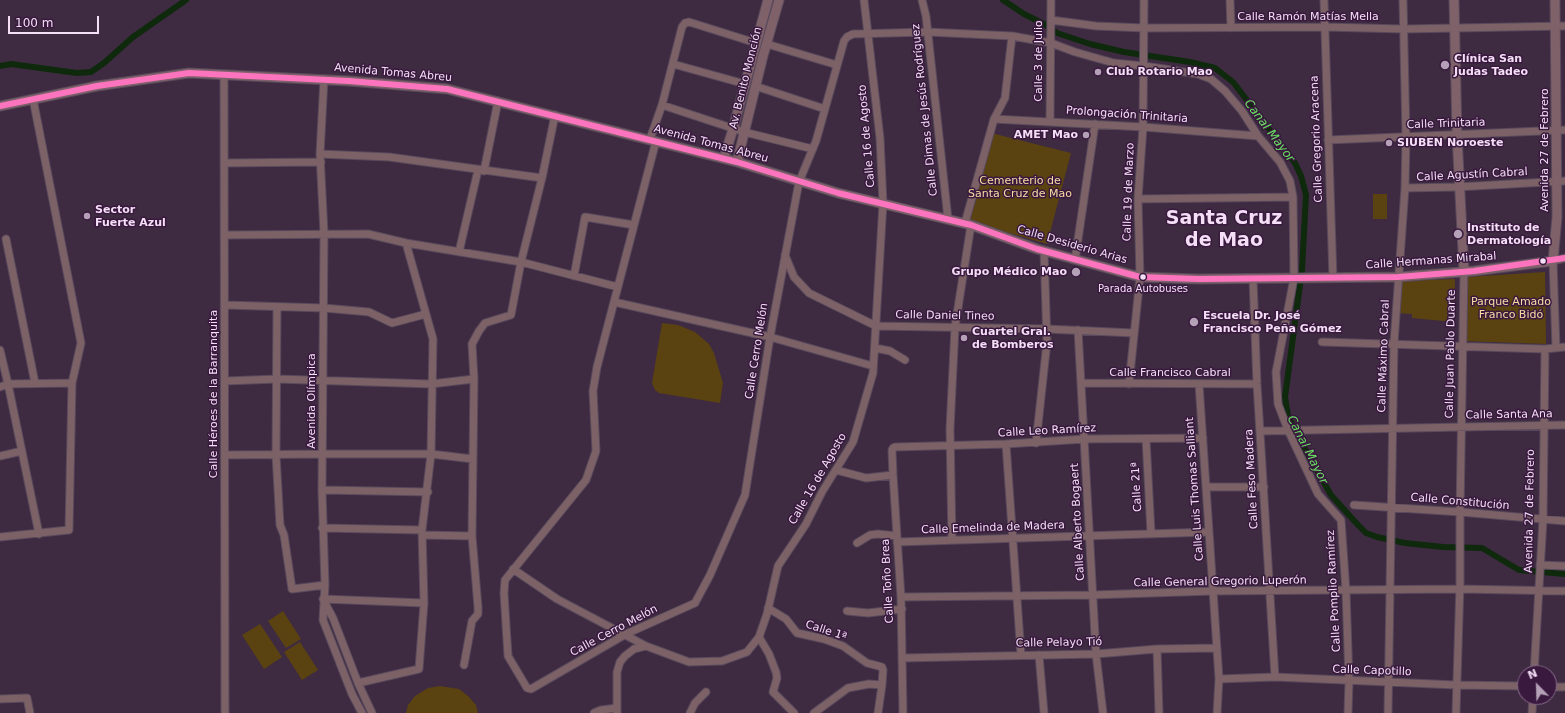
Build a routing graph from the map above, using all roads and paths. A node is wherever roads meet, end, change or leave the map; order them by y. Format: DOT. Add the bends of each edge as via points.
graph roads {
  1 [pos="768,0"];
  2 [pos="779,0"];
  3 [pos="864,0"];
  4 [pos="922,0"];
  5 [pos="1051,0"];
  6 [pos="1144,0"];
  7 [pos="1230,0"];
  8 [pos="1324,0"];
  9 [pos="1403,0"];
  10 [pos="1454,0"];
  11 [pos="1555,0"];
  12 [pos="1051,21"];
  13 [pos="1555,26"];
  14 [pos="1565,26"];
  15 [pos="1325,27"];
  16 [pos="1144,28"];
  17 [pos="1231,28"];
  18 [pos="1454,28"];
  19 [pos="1404,29"];
  20 [pos="928,32"];
  21 [pos="868,33"];
  22 [pos="1012,36"];
  23 [pos="1051,39"];
  24 [pos="756,43"];
  25 [pos="766,44"];
  26 [pos="1144,62"];
  27 [pos="673,64"];
  28 [pos="837,65"];
  29 [pos="224,74"];
  30 [pos="324,79"];
  31 [pos="745,84"];
  32 [pos="755,86"];
  33 [pos="33,99"];
  34 [pos="498,101"];
  35 [pos="662,105"];
  36 [pos="0,106"];
  37 [pos="825,109"];
  38 [pos="555,115"];
  39 [pos="994,119"];
  40 [pos="1050,122"];
  41 [pos="1096,124"];
  42 [pos="1143,127"];
  43 [pos="733,129"];
  44 [pos="1561,130"];
  45 [pos="744,132"];
  46 [pos="1456,135"];
  47 [pos="1258,136"];
  48 [pos="1406,137"];
  49 [pos="653,140"];
  50 [pos="1328,140"];
  51 [pos="813,149"];
  52 [pos="320,154"];
  53 [pos="724,158"];
  54 [pos="320,162"];
  55 [pos="737,162"];
  56 [pos="224,163"];
  57 [pos="481,171"];
  58 [pos="542,178"];
  59 [pos="1561,181"];
  60 [pos="800,182"];
  61 [pos="1459,187"];
  62 [pos="1405,188"];
  63 [pos="1293,197"];
  64 [pos="1138,199"];
  65 [pos="883,203"];
  66 [pos="948,219"];
  67 [pos="968,224"];
  68 [pos="634,225"];
  69 [pos="324,233"];
  70 [pos="225,235"];
  71 [pos="6,239"];
  72 [pos="406,243"];
  73 [pos="1044,251"];
  74 [pos="459,252"];
  75 [pos="785,255"];
  76 [pos="1565,258"];
  77 [pos="1075,260"];
  78 [pos="1553,261"];
  79 [pos="521,262"];
  80 [pos="1464,272"];
  81 [pos="574,276"];
  82 [pos="1140,277"];
  83 [pos="1398,277"];
  84 [pos="1299,278"];
  85 [pos="1333,278"];
  86 [pos="1253,279"];
  87 [pos="618,287"];
  88 [pos="614,302"];
  89 [pos="225,305"];
  90 [pos="277,307"];
  91 [pos="324,308"];
  92 [pos="426,314"];
  93 [pos="876,326"];
  94 [pos="955,327"];
  95 [pos="1047,329"];
  96 [pos="1078,330"];
  97 [pos="1134,333"];
  98 [pos="770,337"];
  99 [pos="1322,342"];
  100 [pos="1394,343"];
  101 [pos="1463,346"];
  102 [pos="875,348"];
  103 [pos="1556,348"];
  104 [pos="1565,348"];
  105 [pos="1545,349"];
  106 [pos="0,350"];
  107 [pos="905,360"];
  108 [pos="874,366"];
  109 [pos="277,379"];
  110 [pos="474,379"];
  111 [pos="225,381"];
  112 [pos="323,381"];
  113 [pos="36,383"];
  114 [pos="72,383"];
  115 [pos="1082,383"];
  116 [pos="8,384"];
  117 [pos="431,384"];
  118 [pos="1129,384"];
  119 [pos="1199,384"];
  120 [pos="1257,384"];
  121 [pos="0,387"];
  122 [pos="1565,425"];
  123 [pos="1544,426"];
  124 [pos="1462,427"];
  125 [pos="1393,428"];
  126 [pos="1290,430"];
  127 [pos="1261,431"];
  128 [pos="1203,438"];
  129 [pos="1146,439"];
  130 [pos="1085,440"];
  131 [pos="1036,443"];
  132 [pos="1006,444"];
  133 [pos="951,446"];
  134 [pos="893,448"];
  135 [pos="22,451"];
  136 [pos="323,454"];
  137 [pos="431,454"];
  138 [pos="225,455"];
  139 [pos="276,455"];
  140 [pos="0,456"];
  141 [pos="473,459"];
  142 [pos="836,470"];
  143 [pos="893,475"];
  144 [pos="1207,487"];
  145 [pos="1264,487"];
  146 [pos="322,490"];
  147 [pos="428,492"];
  148 [pos="1354,505"];
  149 [pos="1392,508"];
  150 [pos="1460,512"];
  151 [pos="1543,520"];
  152 [pos="1565,521"];
  153 [pos="322,528"];
  154 [pos="422,532"];
  155 [pos="1209,532"];
  156 [pos="39,534"];
  157 [pos="1151,534"];
  158 [pos="1090,535"];
  159 [pos="472,536"];
  160 [pos="0,537"];
  161 [pos="897,539"];
  162 [pos="1012,539"];
  163 [pos="952,540"];
  164 [pos="857,543"];
  165 [pos="1540,566"];
  166 [pos="1565,566"];
  167 [pos="513,569"];
  168 [pos="325,585"];
  169 [pos="1391,589"];
  170 [pos="1460,590"];
  171 [pos="1213,591"];
  172 [pos="1270,591"];
  173 [pos="1346,591"];
  174 [pos="1565,591"];
  175 [pos="1539,592"];
  176 [pos="1092,595"];
  177 [pos="1017,596"];
  178 [pos="901,597"];
  179 [pos="323,600"];
  180 [pos="424,603"];
  181 [pos="768,608"];
  182 [pos="902,608"];
  183 [pos="846,611"];
  184 [pos="626,634"];
  185 [pos="759,636"];
  186 [pos="646,646"];
  187 [pos="1216,648"];
  188 [pos="1157,649"];
  189 [pos="1096,654"];
  190 [pos="1021,655"];
  191 [pos="1039,655"];
  192 [pos="902,658"];
  193 [pos="464,664"];
  194 [pos="1534,665"];
  195 [pos="1275,678"];
  196 [pos="1219,679"];
  197 [pos="1349,681"];
  198 [pos="1389,682"];
  199 [pos="358,683"];
  200 [pos="882,685"];
  201 [pos="1456,685"];
  202 [pos="1517,686"];
  203 [pos="706,692"];
  204 [pos="0,699"];
  205 [pos="617,710"];
  206 [pos="30,713"];
  207 [pos="225,713"];
  208 [pos="362,713"];
  209 [pos="372,713"];
  210 [pos="594,713"];
  211 [pos="690,713"];
  212 [pos="794,713"];
  213 [pos="814,713"];
  214 [pos="878,713"];
  215 [pos="903,713"];
  216 [pos="1044,713"];
  217 [pos="1103,713"];
  218 [pos="1160,713"];
  219 [pos="1218,713"];
  220 [pos="1348,713"];
  221 [pos="1388,713"];
  222 [pos="1456,713"];
  1 -- 24 [label="main road, Av. Benito Monción"];
  2 -- 25 [label="main road, Av. Benito Monción"];
  3 -- 21 [label="street, Calle 16 de Agosto"];
  4 -- 20 [label="street, Calle Dimas de Jesús Rodríguez"];
  5 -- 12 [label="street, Calle 3 de Julio"];
  6 -- 16 [label="street, Calle 19 de Marzo"];
  7 -- 17 [label="street"];
  8 -- 15 [label="street, Calle Gregorio Aracena"];
  9 -- 19 [label="street, Calle Máximo Cabral"];
  10 -- 18 [label="main road, Calle Juan Pablo Duarte"];
  11 -- 13 [label="main road, Avenida 27 de Febrero"];
  12 -- 16 [label="street, Calle Ramón Matías Mella"];
  12 -- 23 [label="street, Calle 3 de Julio"];
  13 -- 14 [label="street, Calle Ramón Matías Mella"];
  13 -- 18 [label="street, Calle Ramón Matías Mella"];
  13 -- 44 [label="main road, Avenida 27 de Febrero"];
  15 -- 17 [label="street, Calle Ramón Matías Mella"];
  15 -- 19 [label="street, Calle Ramón Matías Mella"];
  15 -- 50 [label="street, Calle Gregorio Aracena"];
  16 -- 17 [label="street, Calle Ramón Matías Mella"];
  16 -- 26 [label="street, Calle 19 de Marzo"];
  18 -- 19 [label="street, Calle Ramón Matías Mella"];
  18 -- 46 [label="main road, Calle Juan Pablo Duarte"];
  19 -- 48 [label="street, Calle Máximo Cabral"];
  20 -- 21 [label="street, Calle Pomplio Ramírez"];
  20 -- 22 [label="street, Calle Pomplio Ramírez"];
  20 -- 66 [label="street, Calle Dimas de Jesús Rodríguez"];
  21 -- 28 [label="street, Calle Cerro Melón" via="847,37"];
  21 -- 65 [label="street, Calle 16 de Agosto" via="880,138"];
  22 -- 23 [label="street, Calle Pomplio Ramírez"];
  22 -- 39 [label="street" via="1005,98"];
  23 -- 26 [label="street, Calle Pomplio Ramírez" via="1075,52 1114,63"];
  23 -- 40 [label="street, Calle 3 de Julio"];
  24 -- 27 [label="street, Calle Cerro Melón" via="689,22 685,23"];
  24 -- 31 [label="main road, Av. Benito Monción"];
  25 -- 28 [label="street"];
  25 -- 32 [label="main road, Av. Benito Monción"];
  26 -- 42 [label="street, Calle 19 de Marzo"];
  26 -- 47 [label="street, Calle Pomplio Ramírez" via="1211,79 1242,111"];
  27 -- 31 [label="street"];
  27 -- 35 [label="street, Calle Cerro Melón"];
  28 -- 37 [label="street, Calle Cerro Melón"];
  29 -- 30 [label="main road, Avenida Tomas Abreu"];
  29 -- 33 [label="main road, Avenida Tomas Abreu" via="189,73 97,86"];
  29 -- 56 [label="street, Calle Héroes de la Barranquita"];
  30 -- 34 [label="main road, Avenida Tomas Abreu" via="447,88"];
  30 -- 52 [label="street, Avenida Olímpica"];
  31 -- 43 [label="main road, Av. Benito Monción"];
  32 -- 37 [label="street"];
  32 -- 45 [label="main road, Av. Benito Monción"];
  33 -- 36 [label="main road, Avenida Tomas Abreu"];
  33 -- 114 [label="street" via="81,343"];
  34 -- 38 [label="main road, Avenida Tomas Abreu"];
  34 -- 57 [label="street"];
  35 -- 43 [label="street"];
  35 -- 49 [label="street, Calle Cerro Melón"];
  37 -- 51 [label="street, Calle Cerro Melón"];
  38 -- 49 [label="main road, Avenida Tomas Abreu"];
  38 -- 58 [label="street"];
  39 -- 40 [label="street, Prolongación Trinitaria"];
  39 -- 67 [label="street"];
  40 -- 41 [label="street, Prolongación Trinitaria"];
  41 -- 42 [label="street, Prolongación Trinitaria"];
  41 -- 77 [label="street"];
  42 -- 47 [label="street, Prolongación Trinitaria"];
  42 -- 64 [label="street, Calle 19 de Marzo"];
  43 -- 45 [label="street"];
  43 -- 53 [label="main road, Av. Benito Monción"];
  44 -- 46 [label="street, Calle Trinitaria"];
  44 -- 59 [label="main road, Avenida 27 de Febrero"];
  45 -- 51 [label="street"];
  45 -- 55 [label="main road, Av. Benito Monción"];
  46 -- 48 [label="street, Calle Trinitaria"];
  46 -- 61 [label="main road, Calle Juan Pablo Duarte"];
  47 -- 63 [label="street, Calle Pomplio Ramírez" via="1280,162 1290,181"];
  48 -- 50 [label="street, Calle Trinitaria"];
  48 -- 62 [label="street, Calle Máximo Cabral"];
  49 -- 53 [label="main road, Avenida Tomas Abreu"];
  49 -- 68 [label="street, Calle Cerro Melón"];
  50 -- 85 [label="street, Calle Gregorio Aracena"];
  51 -- 60 [label="street, Calle Cerro Melón"];
  52 -- 54 [label="street, Avenida Olímpica"];
  52 -- 57 [label="street" via="389,157"];
  53 -- 55 [label="main road, Avenida Tomas Abreu"];
  54 -- 56 [label="street"];
  54 -- 69 [label="street, Avenida Olímpica"];
  55 -- 60 [label="main road, Avenida Tomas Abreu"];
  56 -- 70 [label="street, Calle Héroes de la Barranquita"];
  57 -- 58 [label="street"];
  57 -- 74 [label="street"];
  58 -- 79 [label="street"];
  59 -- 61 [label="street, Calle Agustín Cabral"];
  59 -- 78 [label="main road, Avenida 27 de Febrero"];
  60 -- 65 [label="main road, Calle Desiderio Arias"];
  60 -- 75 [label="street, Calle Cerro Melón"];
  61 -- 62 [label="street, Calle Agustín Cabral"];
  61 -- 80 [label="main road, Calle Juan Pablo Duarte"];
  62 -- 83 [label="street, Calle Máximo Cabral"];
  63 -- 64 [label="street"];
  63 -- 84 [label="street, Calle Pomplio Ramírez"];
  64 -- 82 [label="street, Calle 19 de Marzo"];
  65 -- 66 [label="main road, Calle Desiderio Arias"];
  65 -- 93 [label="street, Calle 16 de Agosto"];
  66 -- 67 [label="main road, Calle Desiderio Arias"];
  67 -- 73 [label="main road, Calle Desiderio Arias"];
  67 -- 94 [label="street"];
  68 -- 81 [label="street" via="585,217"];
  68 -- 87 [label="street, Calle Cerro Melón"];
  69 -- 70 [label="street"];
  69 -- 72 [label="street" via="368,234"];
  69 -- 91 [label="street, Avenida Olímpica"];
  70 -- 89 [label="street, Calle Héroes de la Barranquita"];
  71 -- 113 [label="street"];
  72 -- 74 [label="street"];
  72 -- 92 [label="street"];
  73 -- 77 [label="main road, Calle Desiderio Arias"];
  73 -- 95 [label="street"];
  74 -- 79 [label="street"];
  75 -- 93 [label="street, Calle Daniel Tineo" via="794,277 810,293"];
  75 -- 98 [label="street, Calle Cerro Melón"];
  76 -- 78 [label="street, Calle Hermanas Mirabal"];
  77 -- 82 [label="main road, Calle Desiderio Arias"];
  78 -- 80 [label="main road, Calle Hermanas Mirabal"];
  78 -- 103 [label="street, Avenida 27 de Febrero"];
  79 -- 81 [label="street"];
  79 -- 110 [label="street" via="511,315 485,323 472,344"];
  80 -- 83 [label="main road, Calle Hermanas Mirabal"];
  80 -- 101 [label="street, Calle Juan Pablo Duarte"];
  81 -- 87 [label="street"];
  82 -- 86 [label="main road, Calle Desiderio Arias"];
  82 -- 97 [label="street, Calle 19 de Marzo"];
  83 -- 85 [label="main road, Calle Hermanas Mirabal"];
  83 -- 100 [label="street, Calle Máximo Cabral"];
  84 -- 85 [label="main road, Calle Hermanas Mirabal"];
  84 -- 86 [label="main road, Calle Desiderio Arias"];
  84 -- 126 [label="street, Calle Pomplio Ramírez" via="1276,372 1278,404"];
  86 -- 120 [label="street, Calle Feso Madera"];
  87 -- 88 [label="street, Calle Cerro Melón"];
  88 -- 98 [label="street"];
  88 -- 167 [label="street, Calle Cerro Melón" via="593,390 596,451 586,480"];
  89 -- 90 [label="street"];
  89 -- 111 [label="street, Calle Héroes de la Barranquita"];
  90 -- 91 [label="street"];
  90 -- 109 [label="street"];
  91 -- 92 [label="street" via="369,312 392,323"];
  91 -- 112 [label="street, Avenida Olímpica"];
  92 -- 117 [label="street" via="432,339"];
  93 -- 94 [label="street, Calle Daniel Tineo"];
  93 -- 102 [label="street, Calle 16 de Agosto"];
  94 -- 95 [label="street, Calle Daniel Tineo"];
  94 -- 133 [label="street"];
  95 -- 96 [label="street, Calle Daniel Tineo"];
  95 -- 131 [label="street"];
  96 -- 97 [label="street, Calle Daniel Tineo"];
  96 -- 115 [label="street, Calle Alberto Bogaert"];
  97 -- 118 [label="street, Calle 19 de Marzo"];
  98 -- 108 [label="street"];
  98 -- 184 [label="street, Calle Cerro Melón" via="745,495 710,575 695,603"];
  99 -- 100 [label="street"];
  100 -- 101 [label="street"];
  100 -- 125 [label="street, Calle Máximo Cabral"];
  101 -- 105 [label="street"];
  101 -- 124 [label="street, Calle Juan Pablo Duarte"];
  102 -- 107 [label="street" via="890,351"];
  102 -- 108 [label="street, Calle 16 de Agosto"];
  103 -- 104 [label="street"];
  103 -- 105 [label="street"];
  105 -- 123 [label="street, Avenida 27 de Febrero"];
  106 -- 116 [label="street"];
  108 -- 142 [label="street, Calle 16 de Agosto" via="853,442"];
  109 -- 111 [label="street"];
  109 -- 112 [label="street"];
  109 -- 139 [label="street"];
  110 -- 117 [label="street"];
  110 -- 141 [label="street"];
  111 -- 138 [label="street, Calle Héroes de la Barranquita"];
  112 -- 117 [label="street"];
  112 -- 136 [label="street, Avenida Olímpica"];
  113 -- 114 [label="street"];
  113 -- 116 [label="street"];
  114 -- 156 [label="street" via="69,530"];
  115 -- 118 [label="street, Calle Francisco Cabral"];
  115 -- 130 [label="street, Calle Alberto Bogaert"];
  116 -- 121 [label="street"];
  116 -- 135 [label="street"];
  117 -- 137 [label="street"];
  118 -- 119 [label="street, Calle Francisco Cabral"];
  119 -- 120 [label="street, Calle Francisco Cabral"];
  119 -- 128 [label="street, Calle Luis Thomas Salliant"];
  120 -- 127 [label="street, Calle Feso Madera"];
  122 -- 123 [label="street, Calle Santa Ana"];
  123 -- 124 [label="street, Calle Santa Ana"];
  123 -- 151 [label="street, Avenida 27 de Febrero"];
  124 -- 125 [label="street, Calle Santa Ana"];
  124 -- 150 [label="street, Calle Juan Pablo Duarte"];
  125 -- 126 [label="street, Calle Santa Ana"];
  125 -- 149 [label="street, Calle Máximo Cabral"];
  126 -- 127 [label="street, Calle Santa Ana"];
  126 -- 173 [label="street, Calle Pomplio Ramírez" via="1318,494 1341,520"];
  127 -- 145 [label="street, Calle Feso Madera"];
  128 -- 129 [label="street, Calle Leo Ramírez"];
  128 -- 144 [label="street, Calle Luis Thomas Salliant"];
  129 -- 130 [label="street, Calle Leo Ramírez"];
  129 -- 157 [label="street, Calle 21ª"];
  130 -- 131 [label="street, Calle Leo Ramírez"];
  130 -- 158 [label="street, Calle Alberto Bogaert"];
  131 -- 132 [label="street, Calle Leo Ramírez"];
  132 -- 133 [label="street, Calle Leo Ramírez"];
  132 -- 162 [label="street"];
  133 -- 134 [label="street, Calle Leo Ramírez"];
  133 -- 163 [label="street"];
  134 -- 143 [label="street, Calle Toño Brea"];
  135 -- 140 [label="street"];
  135 -- 156 [label="street"];
  136 -- 137 [label="street"];
  136 -- 139 [label="street"];
  136 -- 146 [label="street, Avenida Olímpica"];
  137 -- 141 [label="street"];
  137 -- 147 [label="street"];
  138 -- 139 [label="street"];
  138 -- 207 [label="street, Calle Héroes de la Barranquita"];
  139 -- 168 [label="street" via="280,526 284,535 292,589"];
  141 -- 159 [label="street"];
  142 -- 143 [label="street" via="866,478"];
  142 -- 181 [label="street, Calle 16 de Agosto" via="806,524 778,566"];
  143 -- 161 [label="street, Calle Toño Brea"];
  144 -- 145 [label="street"];
  144 -- 155 [label="street, Calle Luis Thomas Salliant"];
  145 -- 172 [label="street, Calle Feso Madera"];
  146 -- 147 [label="street"];
  146 -- 153 [label="street, Avenida Olímpica"];
  147 -- 154 [label="street"];
  148 -- 149 [label="street, Calle Constitución"];
  149 -- 150 [label="street, Calle Constitución"];
  149 -- 169 [label="street, Calle Máximo Cabral"];
  150 -- 151 [label="street, Calle Constitución"];
  150 -- 170 [label="street, Calle Juan Pablo Duarte"];
  151 -- 152 [label="street, Calle Constitución"];
  151 -- 165 [label="street, Avenida 27 de Febrero"];
  153 -- 154 [label="street"];
  153 -- 168 [label="street, Avenida Olímpica"];
  154 -- 159 [label="street"];
  154 -- 180 [label="street"];
  155 -- 157 [label="street, Calle Emelinda de Madera"];
  155 -- 171 [label="street, Calle Luis Thomas Salliant"];
  156 -- 160 [label="street"];
  157 -- 158 [label="street, Calle Emelinda de Madera"];
  158 -- 162 [label="street, Calle Emelinda de Madera"];
  158 -- 176 [label="street, Calle Alberto Bogaert"];
  159 -- 193 [label="street" via="478,614 472,621"];
  161 -- 163 [label="street, Calle Emelinda de Madera"];
  161 -- 164 [label="street, Calle Emelinda de Madera" via="878,534 870,535"];
  161 -- 178 [label="street, Calle Toño Brea"];
  162 -- 163 [label="street, Calle Emelinda de Madera"];
  162 -- 177 [label="street"];
  165 -- 166 [label="street"];
  165 -- 175 [label="street, Avenida 27 de Febrero"];
  167 -- 184 [label="street, Calle 16 de Agosto" via="557,599"];
  167 -- 184 [label="street, Calle Cerro Melón" via="505,580 504,593 508,656 527,688 531,689"];
  168 -- 179 [label="street, Avenida Olímpica"];
  169 -- 170 [label="street, Calle General Gregorio Luperón"];
  169 -- 173 [label="street, Calle General Gregorio Luperón"];
  169 -- 198 [label="street, Calle Máximo Cabral"];
  170 -- 175 [label="street, Calle General Gregorio Luperón"];
  170 -- 201 [label="street"];
  171 -- 172 [label="street, Calle General Gregorio Luperón"];
  171 -- 176 [label="street, Calle General Gregorio Luperón"];
  171 -- 187 [label="street, Calle Luis Thomas Salliant"];
  172 -- 173 [label="street, Calle General Gregorio Luperón"];
  172 -- 195 [label="street, Calle Feso Madera"];
  173 -- 197 [label="street, Calle Pomplio Ramírez"];
  174 -- 175 [label="street, Calle General Gregorio Luperón"];
  175 -- 194 [label="street, Avenida 27 de Febrero"];
  176 -- 177 [label="street, Calle General Gregorio Luperón"];
  176 -- 189 [label="street, Calle Alberto Bogaert"];
  177 -- 178 [label="street, Calle General Gregorio Luperón"];
  177 -- 190 [label="street"];
  178 -- 182 [label="street, Calle Toño Brea"];
  179 -- 180 [label="street"];
  179 -- 199 [label="street" via="333,618"];
  179 -- 208 [label="street, Avenida Olímpica" via="323,620"];
  180 -- 199 [label="street" via="419,669"];
  181 -- 185 [label="street, Calle 16 de Agosto"];
  181 -- 200 [label="street, Calle 1ª" via="786,619 797,633 842,646 867,662 881,666 884,670"];
  182 -- 183 [label="street" via="868,613"];
  182 -- 192 [label="street, Calle Toño Brea"];
  184 -- 186 [label="street, Calle 16 de Agosto"];
  185 -- 186 [label="street, Calle 16 de Agosto" via="747,652 722,661 689,662"];
  185 -- 212 [label="street" via="776,672 773,692"];
  186 -- 205 [label="street" via="634,649 620,662 617,672"];
  187 -- 188 [label="street, Calle Pelayo Tió"];
  187 -- 196 [label="street, Calle Luis Thomas Salliant"];
  188 -- 189 [label="street, Calle Pelayo Tió"];
  188 -- 218 [label="street"];
  189 -- 191 [label="street, Calle Pelayo Tió"];
  189 -- 217 [label="street, Calle Alberto Bogaert"];
  190 -- 191 [label="street, Calle Pelayo Tió"];
  190 -- 192 [label="street, Calle Pelayo Tió"];
  191 -- 216 [label="street"];
  192 -- 215 [label="street, Calle Toño Brea"];
  195 -- 196 [label="street, Calle Capotillo"];
  195 -- 197 [label="street, Calle Capotillo"];
  196 -- 219 [label="street, Calle Luis Thomas Salliant"];
  197 -- 198 [label="street, Calle Capotillo"];
  197 -- 220 [label="street, Calle Pomplio Ramírez"];
  198 -- 201 [label="street, Calle Capotillo"];
  198 -- 221 [label="street, Calle Máximo Cabral"];
  199 -- 209 [label="street"];
  200 -- 213 [label="street" via="869,684 848,688"];
  200 -- 214 [label="street, Calle 1ª"];
  201 -- 202 [label="street, Calle Capotillo"];
  201 -- 222 [label="street"];
  203 -- 211 [label="street" via="695,703"];
  204 -- 206 [label="street" via="27,698"];
  205 -- 210 [label="street" via="601,710"];
}
